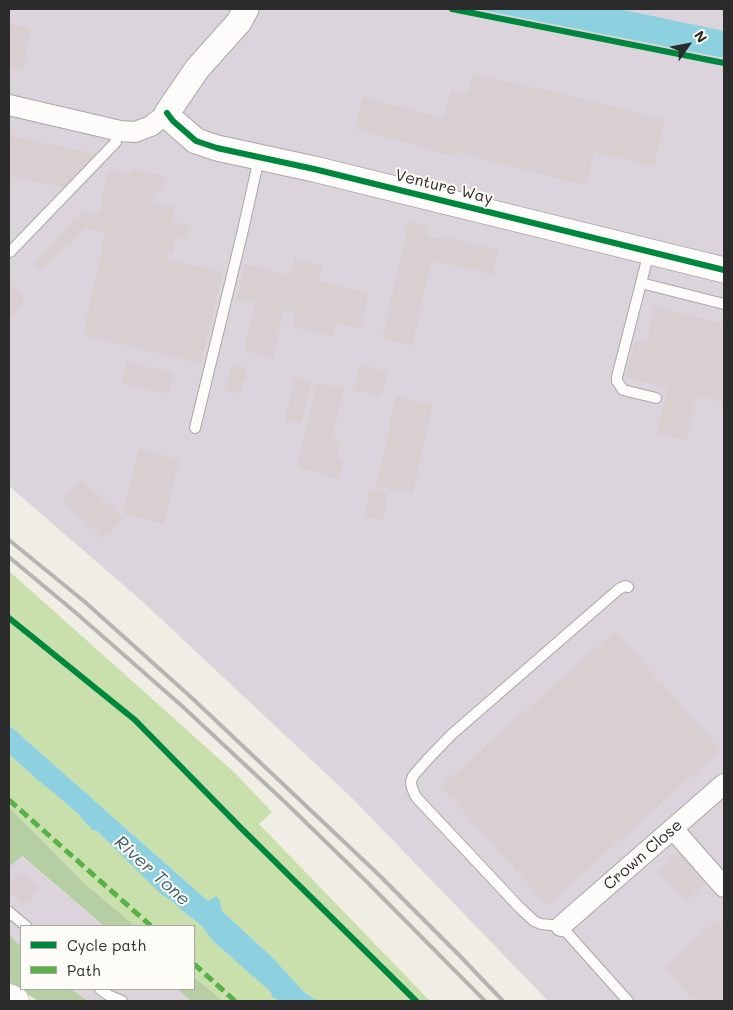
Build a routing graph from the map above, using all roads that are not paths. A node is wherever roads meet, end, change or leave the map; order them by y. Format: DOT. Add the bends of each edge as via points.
graph roads {
  1 [pos="246,9"];
  2 [pos="9,105"];
  3 [pos="167,114"];
  4 [pos="115,130"];
  5 [pos="259,158"];
  6 [pos="9,251"];
  7 [pos="649,252"];
  8 [pos="724,270"];
  9 [pos="641,283"];
  10 [pos="724,304"];
  11 [pos="656,398"];
  12 [pos="195,428"];
  13 [pos="628,587"];
  14 [pos="724,784"];
  15 [pos="673,829"];
  16 [pos="724,887"];
  17 [pos="9,912"];
  18 [pos="25,925"];
  19 [pos="561,926"];
  20 [pos="101,990"];
  21 [pos="9,998"];
  22 [pos="15,1001"];
  23 [pos="122,1001"];
  24 [pos="628,1001"];
  1 -- 3 [label="street" via="239,22 197,69"];
  2 -- 4 [label="street"];
  3 -- 4 [label="street" via="151,126 135,132"];
  3 -- 5 [label="street, Venture Way" via="196,141"];
  4 -- 6 [label="lane" via="116,142"];
  5 -- 7 [label="street, Venture Way"];
  5 -- 12 [label="lane"];
  7 -- 8 [label="street, Venture Way"];
  7 -- 9 [label="lane"];
  9 -- 10 [label="lane"];
  9 -- 11 [label="lane" via="617,381 624,390"];
  13 -- 19 [label="lane" via="619,589 451,735 411,782 416,797 519,907 534,921"];
  14 -- 15 [label="street, Crown Close"];
  15 -- 16 [label="street"];
  15 -- 19 [label="street, Crown Close"];
  17 -- 18 [label="lane"];
  19 -- 24 [label="lane"];
  20 -- 23 [label="lane"];
  21 -- 22 [label="main road"];
}
